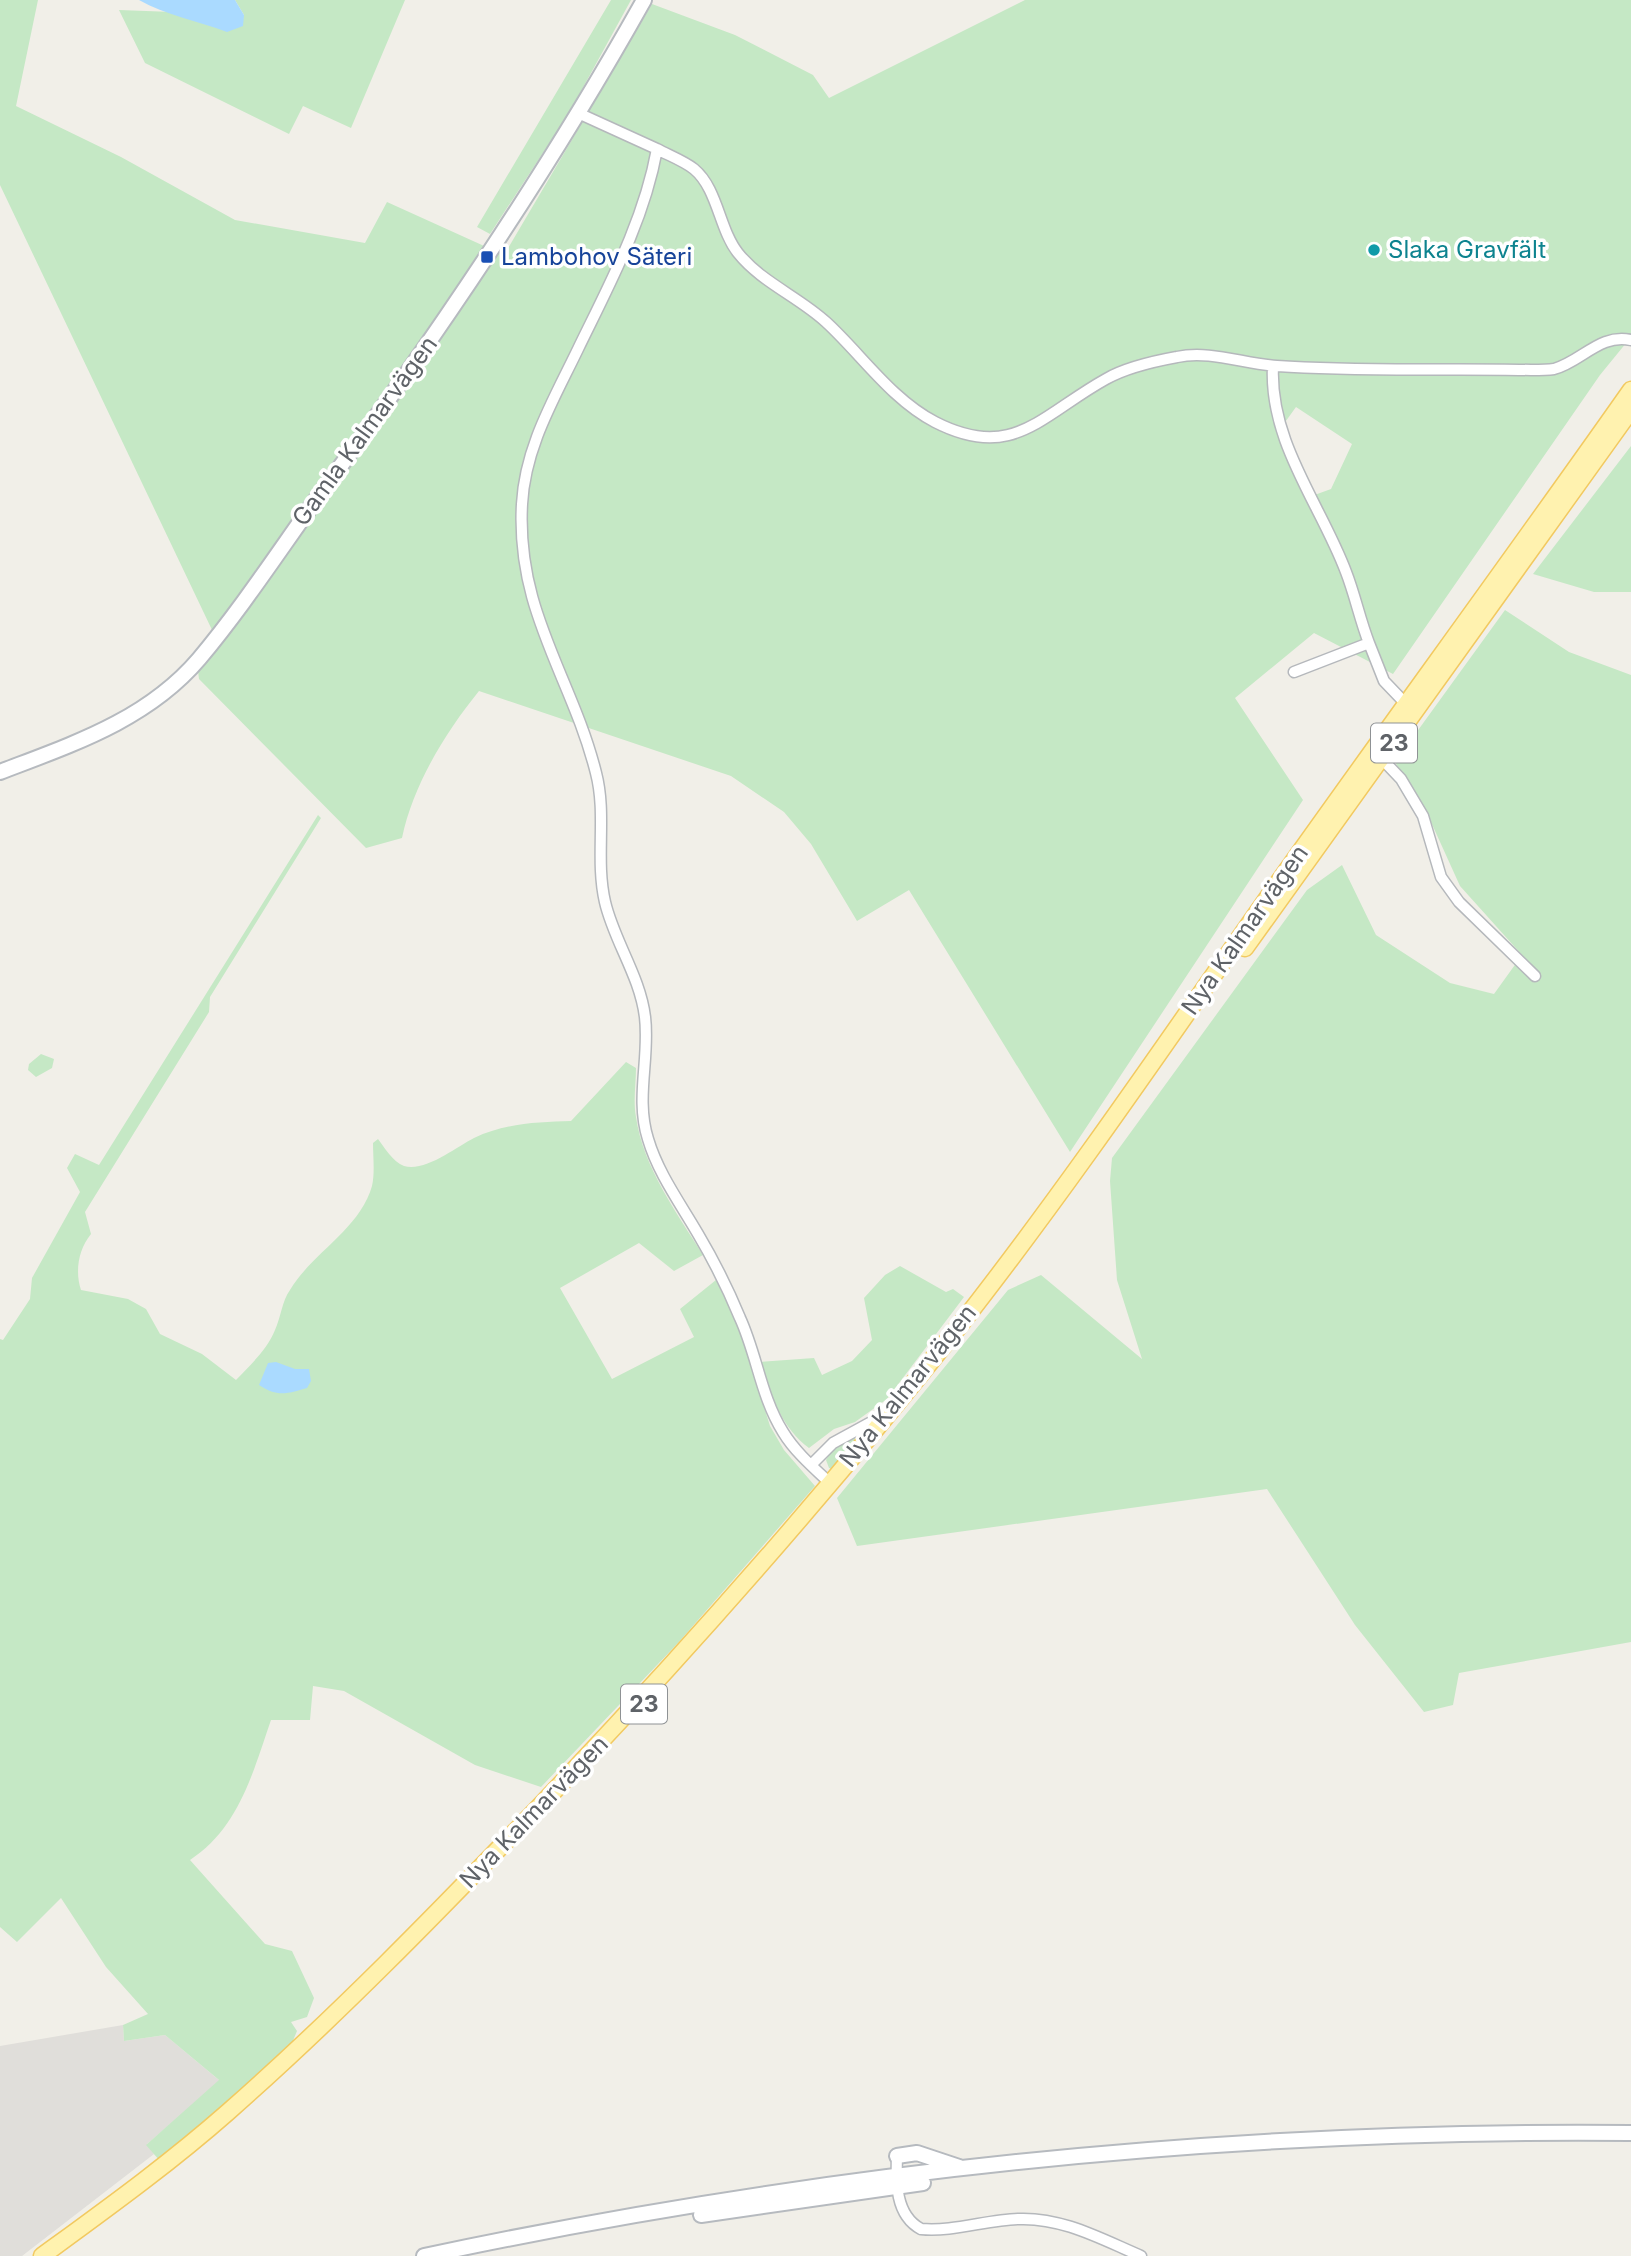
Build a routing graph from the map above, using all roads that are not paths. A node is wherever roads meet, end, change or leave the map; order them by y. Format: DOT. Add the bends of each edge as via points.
graph roads {
  1 [pos="644,0"];
  2 [pos="578,113"];
  3 [pos="657,149"];
  4 [pos="1631,340"];
  5 [pos="1273,366"];
  6 [pos="1631,390"];
  7 [pos="1631,410"];
  8 [pos="1369,643"];
  9 [pos="1294,672"];
  10 [pos="1406,704"];
  11 [pos="1382,759"];
  12 [pos="0,772"];
  13 [pos="1535,976"];
  14 [pos="899,1400"];
  15 [pos="811,1465"];
  16 [pos="832,1485"];
  17 [pos="1631,2133"];
  18 [pos="1631,2142"];
  19 [pos="897,2156"];
  20 [pos="964,2169"];
  21 [pos="897,2181"];
  22 [pos="42,2256"];
  23 [pos="53,2256"];
  24 [pos="424,2256"];
  25 [pos="468,2256"];
  26 [pos="1141,2256"];
  1 -- 2 [label="main road, Gamla Kalmarvägen"];
  2 -- 3 [label="street"];
  2 -- 12 [label="main road, Gamla Kalmarvägen" via="451,311 188,673 156,701 116,725"];
  3 -- 5 [label="street" via="693,169 704,181 738,253 824,320 904,401 968,436 994,440 1019,433 1109,377 1177,357"];
  3 -- 15 [label="street" via="642,212 548,405 530,457 522,502 524,553 538,621 599,785 605,903 645,1016 642,1098 646,1135 744,1326 770,1408 784,1434"];
  4 -- 5 [label="street" via="1593,346 1554,369"];
  5 -- 8 [label="street" via="1272,383 1291,455 1346,571"];
  6 -- 10 [label="main road, Nya Kalmarvägen / 23"];
  7 -- 11 [label="main road, Nya Kalmarvägen / 23"];
  8 -- 9 [label="street"];
  8 -- 10 [label="street" via="1384,681"];
  10 -- 14 [label="main road, Nya Kalmarvägen / 23" via="1096,1142"];
  11 -- 13 [label="street" via="1401,779 1423,816 1441,877 1459,902"];
  11 -- 16 [label="main road, Nya Kalmarvägen / 23" via="975,1316"];
  14 -- 15 [label="street" via="869,1426 833,1444"];
  14 -- 16 [label="main road, Nya Kalmarvägen / 23"];
  15 -- 16 [label="street"];
  16 -- 22 [label="main road, Nya Kalmarvägen / 23" via="574,1770 335,2014 224,2116"];
  16 -- 23 [label="main road, Nya Kalmarvägen / 23" via="694,1650 433,1927 229,2120"];
  17 -- 20 [label="main road" via="1277,2143"];
  18 -- 21 [label="main road" via="1278,2152"];
  19 -- 20 [label="main road" via="917,2153"];
  19 -- 21 [label="street"];
  20 -- 21 [label="main road"];
  21 -- 24 [label="main road" via="599,2221"];
  21 -- 25 [label="main road"];
  21 -- 26 [label="street" via="904,2214 921,2229 1019,2219 1062,2222"];
}
